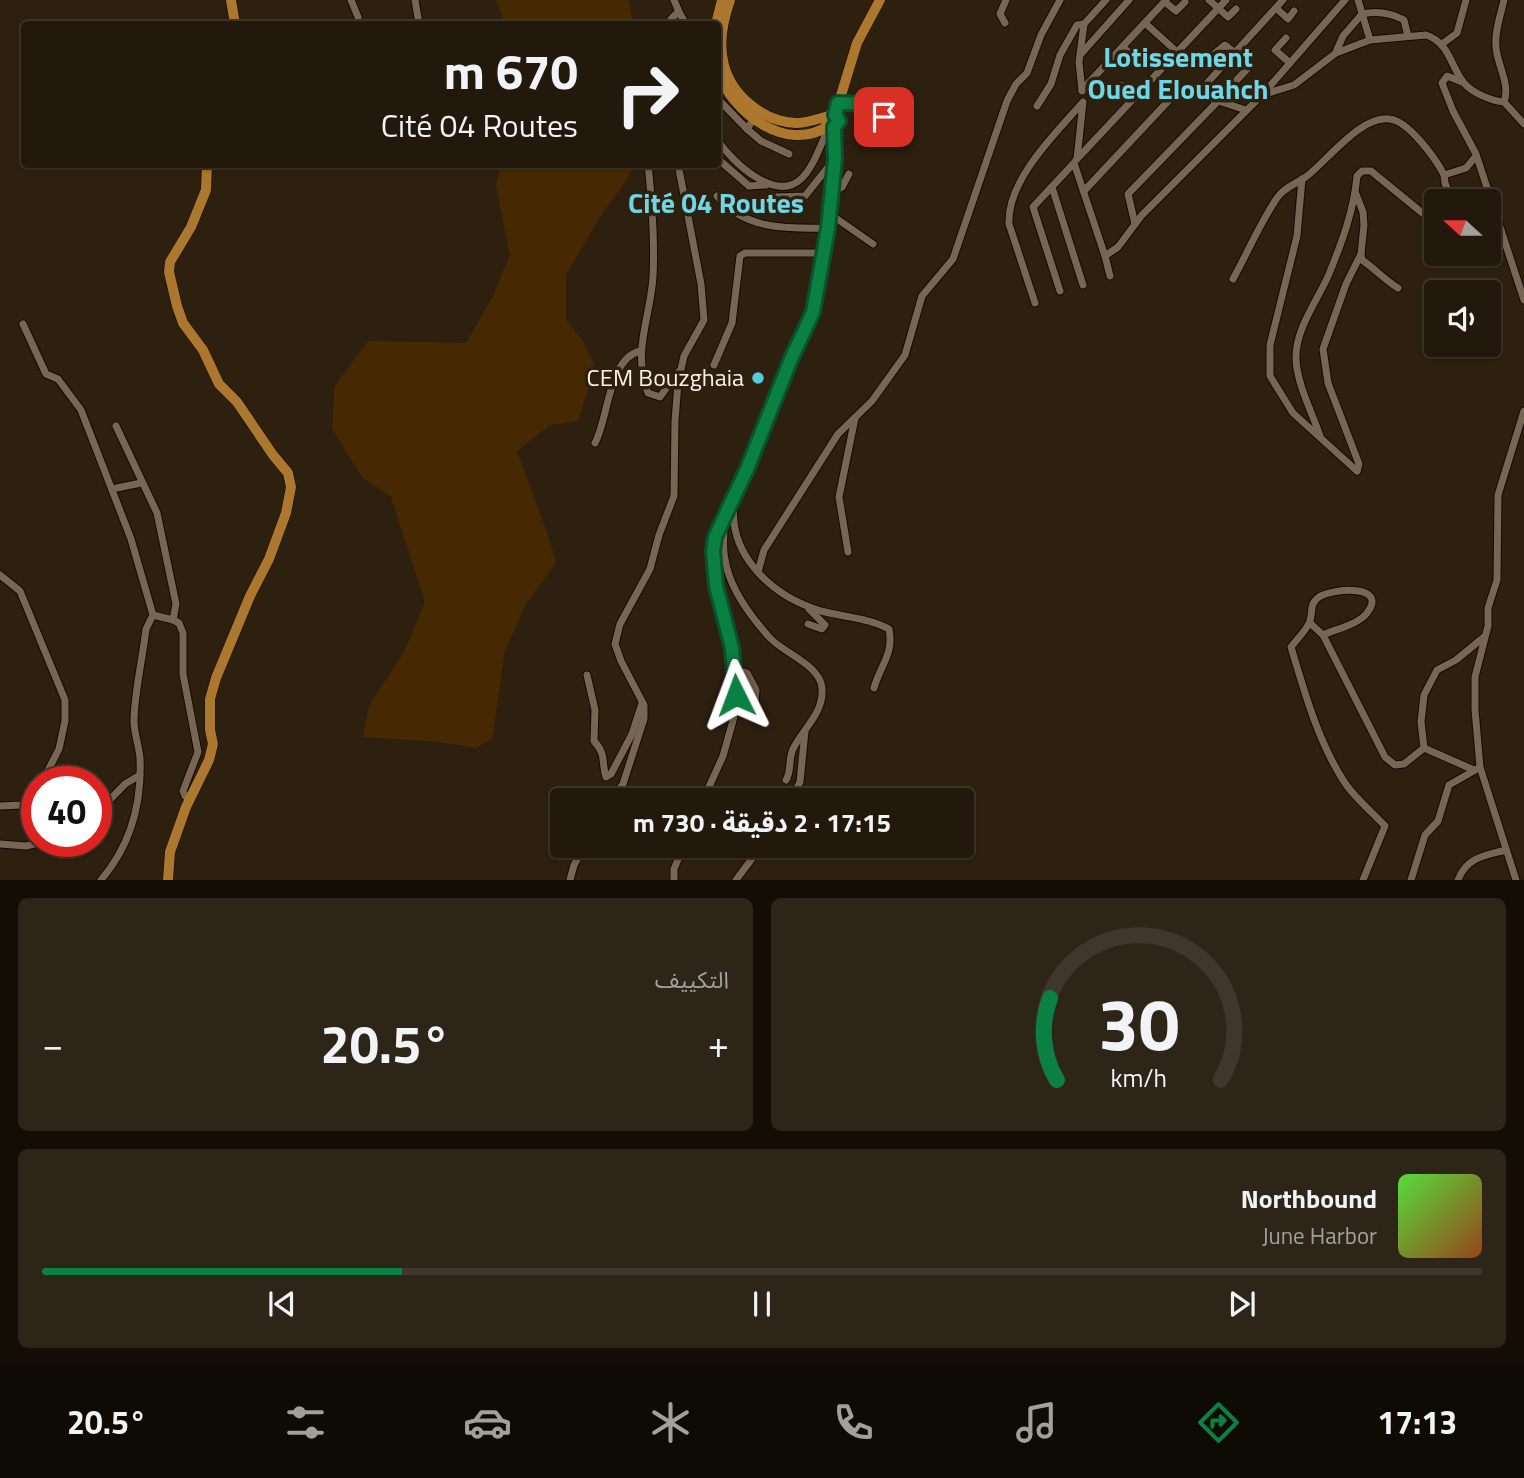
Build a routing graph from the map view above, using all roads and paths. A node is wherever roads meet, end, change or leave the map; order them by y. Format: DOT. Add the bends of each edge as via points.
graph roads {
  1 [pos="231,0"];
  2 [pos="351,0"];
  3 [pos="415,0"];
  4 [pos="674,0"];
  5 [pos="722,0"];
  6 [pos="730,0"];
  7 [pos="880,0"];
  8 [pos="1006,0"];
  9 [pos="1060,0"];
  10 [pos="1106,0"];
  11 [pos="1129,0"];
  12 [pos="1209,0"];
  13 [pos="1226,0"];
  14 [pos="1283,0"];
  15 [pos="1345,0"];
  16 [pos="1358,0"];
  17 [pos="1466,0"];
  18 [pos="1504,0"];
  19 [pos="1165,1"];
  20 [pos="1185,2"];
  21 [pos="1276,8"];
  22 [pos="1218,9"];
  23 [pos="1236,9"];
  24 [pos="1294,11"];
  25 [pos="680,14"];
  26 [pos="1362,14"];
  27 [pos="358,17"];
  28 [pos="234,21"];
  29 [pos="418,21"];
  30 [pos="671,21"];
  31 [pos="684,21"];
  32 [pos="717,21"];
  33 [pos="1005,23"];
  34 [pos="1145,23"];
  35 [pos="1084,24"];
  36 [pos="1408,36"];
  37 [pos="1286,38"];
  38 [pos="1373,40"];
  39 [pos="1442,44"];
  40 [pos="1123,47"];
  41 [pos="1176,51"];
  42 [pos="1236,53"];
  43 [pos="1336,53"];
  44 [pos="1080,55"];
  45 [pos="1208,58"];
  46 [pos="1290,63"];
  47 [pos="1125,65"];
  48 [pos="721,77"];
  49 [pos="1233,84"];
  50 [pos="1464,84"];
  51 [pos="1082,90"];
  52 [pos="1114,92"];
  53 [pos="1197,94"];
  54 [pos="1262,95"];
  55 [pos="1136,98"];
  56 [pos="1219,100"];
  57 [pos="721,101"];
  58 [pos="1083,102"];
  59 [pos="1504,102"];
  60 [pos="838,103"];
  61 [pos="1037,106"];
  62 [pos="1247,110"];
  63 [pos="831,122"];
  64 [pos="1524,124"];
  65 [pos="750,125"];
  66 [pos="875,138"];
  67 [pos="721,144"];
  68 [pos="789,154"];
  69 [pos="1476,156"];
  70 [pos="835,159"];
  71 [pos="1075,161"];
  72 [pos="721,162"];
  73 [pos="206,168"];
  74 [pos="649,168"];
  75 [pos="679,168"];
  76 [pos="849,174"];
  77 [pos="1444,175"];
  78 [pos="1302,179"];
  79 [pos="820,180"];
  80 [pos="833,180"];
  81 [pos="767,185"];
  82 [pos="1052,187"];
  83 [pos="1447,189"];
  84 [pos="1487,189"];
  85 [pos="1084,191"];
  86 [pos="832,193"];
  87 [pos="1356,193"];
  88 [pos="717,196"];
  89 [pos="774,197"];
  90 [pos="830,214"];
  91 [pos="1424,214"];
  92 [pos="1135,224"];
  93 [pos="828,228"];
  94 [pos="1502,233"];
  95 [pos="873,244"];
  96 [pos="824,253"];
  97 [pos="1361,254"];
  98 [pos="1105,256"];
  99 [pos="1110,276"];
  100 [pos="1233,279"];
  101 [pos="1083,285"];
  102 [pos="1398,288"];
  103 [pos="1060,291"];
  104 [pos="1524,300"];
  105 [pos="1035,303"];
  106 [pos="23,324"];
  107 [pos="640,351"];
  108 [pos="714,365"];
  109 [pos="680,368"];
  110 [pos="1524,411"];
  111 [pos="855,418"];
  112 [pos="117,426"];
  113 [pos="1321,436"];
  114 [pos="595,443"];
  115 [pos="141,483"];
  116 [pos="112,489"];
  117 [pos="736,490"];
  118 [pos="725,512"];
  119 [pos="848,552"];
  120 [pos="758,572"];
  121 [pos="0,575"];
  122 [pos="803,604"];
  123 [pos="153,615"];
  124 [pos="173,620"];
  125 [pos="1310,623"];
  126 [pos="808,624"];
  127 [pos="1323,635"];
  128 [pos="1485,636"];
  129 [pos="735,669"];
  130 [pos="587,675"];
  131 [pos="874,688"];
  132 [pos="642,702"];
  133 [pos="754,717"];
  134 [pos="806,730"];
  135 [pos="1424,748"];
  136 [pos="51,766"];
  137 [pos="1477,769"];
  138 [pos="140,775"];
  139 [pos="786,780"];
  140 [pos="620,788"];
  141 [pos="708,788"];
  142 [pos="797,788"];
  143 [pos="112,797"];
  144 [pos="190,799"];
  145 [pos="21,805"];
  146 [pos="0,806"];
  147 [pos="0,844"];
  148 [pos="21,846"];
  149 [pos="1506,850"];
  150 [pos="578,858"];
  151 [pos="679,858"];
  152 [pos="752,858"];
  153 [pos="570,879"];
  154 [pos="101,880"];
  155 [pos="168,880"];
  156 [pos="674,880"];
  157 [pos="736,880"];
  158 [pos="1363,880"];
  159 [pos="1412,880"];
  160 [pos="1458,880"];
  161 [pos="1516,880"];
  1 -- 28 [label="main road"];
  2 -- 27 [label="street"];
  3 -- 29 [label="street"];
  4 -- 25 [label="street"];
  5 -- 32 [label="main road"];
  6 -- 63 [label="main road" via="723,24 722,56 735,88 750,105 774,119"];
  7 -- 60 [label="main road" via="857,43"];
  8 -- 33 [label="street" via="1000,14"];
  9 -- 111 [label="street" via="1027,73 1007,101 953,259 922,296 905,355"];
  10 -- 35 [label="street"];
  11 -- 44 [label="street"];
  12 -- 22 [label="street"];
  13 -- 22 [label="street"];
  14 -- 21 [label="street"];
  15 -- 46 [label="street"];
  16 -- 26 [label="street"];
  17 -- 39 [label="street" via="1457,33"];
  18 -- 59 [label="street" via="1496,53 1505,85"];
  19 -- 20 [label="street" via="1176,11"];
  19 -- 34 [label="street"];
  21 -- 24 [label="street" via="1288,19"];
  21 -- 42 [label="street"];
  22 -- 23 [label="street" via="1228,17"];
  22 -- 41 [label="street"];
  25 -- 30 [label="street"];
  25 -- 31 [label="street"];
  26 -- 36 [label="street" via="1375,11 1399,17"];
  26 -- 38 [label="street"];
  26 -- 43 [label="street" via="1343,36"];
  34 -- 40 [label="street"];
  34 -- 41 [label="street"];
  35 -- 44 [label="street"];
  35 -- 61 [label="street" via="1077,25"];
  36 -- 38 [label="street"];
  36 -- 39 [label="street" via="1426,35"];
  37 -- 46 [label="street" via="1275,50"];
  38 -- 43 [label="street"];
  39 -- 50 [label="street"];
  40 -- 47 [label="street" via="1133,56"];
  40 -- 51 [label="street"];
  41 -- 55 [label="street"];
  42 -- 45 [label="street" via="1225,44"];
  42 -- 49 [label="street" via="1251,65"];
  42 -- 53 [label="street"];
  43 -- 54 [label="street" via="1294,85"];
  44 -- 51 [label="street"];
  46 -- 54 [label="street"];
  48 -- 65 [label="main road"];
  50 -- 59 [label="street"];
  50 -- 69 [label="street" via="1451,76 1442,83"];
  51 -- 58 [label="street"];
  52 -- 55 [label="street" via="1121,85"];
  53 -- 56 [label="street"];
  53 -- 85 [label="street" via="1182,91 1173,96"];
  54 -- 62 [label="street"];
  55 -- 71 [label="street"];
  56 -- 62 [label="street"];
  56 -- 92 [label="street" via="1128,194"];
  57 -- 65 [label="street"];
  58 -- 71 [label="street"];
  58 -- 105 [label="street" via="1044,147 1008,211"];
  59 -- 64 [label="street"];
  60 -- 63 [label="main road"];
  60 -- 66 [label="street" via="881,110 884,124"];
  62 -- 92 [label="street"];
  63 -- 65 [label="main road" via="814,133"];
  63 -- 70 [label="street"];
  63 -- 81 [label="street" via="801,180 789,186"];
  65 -- 68 [label="street" via="761,141"];
  67 -- 81 [label="street"];
  69 -- 77 [label="street" via="1466,168"];
  69 -- 84 [label="street"];
  70 -- 79 [label="street"];
  70 -- 80 [label="street"];
  71 -- 82 [label="street"];
  71 -- 85 [label="street"];
  72 -- 81 [label="street" via="749,186"];
  73 -- 144 [label="main road" via="206,190 170,262 177,306 219,384 288,473 291,486 286,513 216,678 210,699 213,744"];
  74 -- 107 [label="street" via="654,251"];
  75 -- 109 [label="street" via="705,310"];
  76 -- 86 [label="street"];
  77 -- 78 [label="street" via="1419,141 1401,123 1389,119 1343,139"];
  77 -- 83 [label="street"];
  78 -- 100 [label="street" via="1279,195"];
  78 -- 113 [label="street" via="1297,236 1270,345 1270,376 1293,413"];
  79 -- 80 [label="street"];
  79 -- 89 [label="street" via="802,197"];
  80 -- 86 [label="street"];
  82 -- 101 [label="street"];
  82 -- 103 [label="street" via="1033,207"];
  85 -- 98 [label="street"];
  86 -- 90 [label="street"];
  87 -- 91 [label="street" via="1357,176 1371,171"];
  87 -- 97 [label="street" via="1363,212"];
  87 -- 113 [label="street" via="1296,355"];
  88 -- 93 [label="street" via="732,210 772,227"];
  90 -- 93 [label="street"];
  90 -- 95 [label="street"];
  92 -- 98 [label="street"];
  93 -- 96 [label="street"];
  94 -- 104 [label="street"];
  96 -- 108 [label="street" via="740,256 732,323"];
  96 -- 117 [label="street" via="813,312"];
  97 -- 102 [label="street" via="1362,260"];
  97 -- 113 [label="street" via="1323,349 1328,383 1359,464 1357,471"];
  98 -- 99 [label="street"];
  106 -- 116 [label="street" via="46,374 58,379 81,410"];
  107 -- 109 [label="street" via="648,393 660,397"];
  107 -- 114 [label="street" via="623,359 617,371"];
  109 -- 132 [label="street" via="674,421 674,496 650,569 620,624 615,644"];
  110 -- 128 [label="street" via="1497,495 1497,580"];
  111 -- 119 [label="street" via="839,497"];
  111 -- 120 [label="street" via="838,434 791,507 764,550"];
  112 -- 115 [label="street"];
  115 -- 116 [label="street"];
  115 -- 124 [label="street" via="157,513 176,604"];
  116 -- 123 [label="street"];
  117 -- 118 [label="street"];
  117 -- 120 [label="street" via="732,516 744,556"];
  118 -- 129 [label="street" via="713,551"];
  118 -- 134 [label="street" via="724,556 738,593 771,639 820,678 819,710"];
  120 -- 122 [label="street" via="788,598"];
  121 -- 136 [label="street" via="20,591 65,700 59,749"];
  122 -- 126 [label="street" via="825,625 822,629"];
  122 -- 131 [label="street" via="889,629 891,649"];
  123 -- 124 [label="street"];
  123 -- 138 [label="street" via="146,629 134,720"];
  124 -- 144 [label="street" via="183,633 183,674 198,752 183,791"];
  125 -- 127 [label="street"];
  125 -- 127 [label="street" via="1311,605 1325,595 1361,590 1370,598 1368,613 1361,619"];
  125 -- 158 [label="street" via="1291,647 1313,718 1345,784 1385,826"];
  127 -- 135 [label="street" via="1385,757 1395,765 1404,764"];
  128 -- 135 [label="street" via="1437,670 1424,695"];
  128 -- 137 [label="street" via="1475,677"];
  129 -- 133 [label="street" via="747,674 756,690"];
  129 -- 141 [label="street" via="734,717"];
  130 -- 132 [label="street" via="596,710 594,741 606,764 606,777 632,734"];
  132 -- 140 [label="street" via="644,719"];
  134 -- 139 [label="street" via="790,753"];
  134 -- 142 [label="street"];
  135 -- 137 [label="street"];
  137 -- 149 [label="street"];
  137 -- 159 [label="street" via="1449,785 1438,821 1425,835"];
  138 -- 143 [label="street"];
  138 -- 154 [label="street" via="127,842"];
  144 -- 155 [label="main road" via="170,852"];
  145 -- 146 [label="street"];
  147 -- 148 [label="street"];
  149 -- 160 [label="street" via="1463,866"];
  149 -- 161 [label="street"];
  150 -- 153 [label="street"];
  151 -- 156 [label="street"];
  152 -- 157 [label="street"];
}
